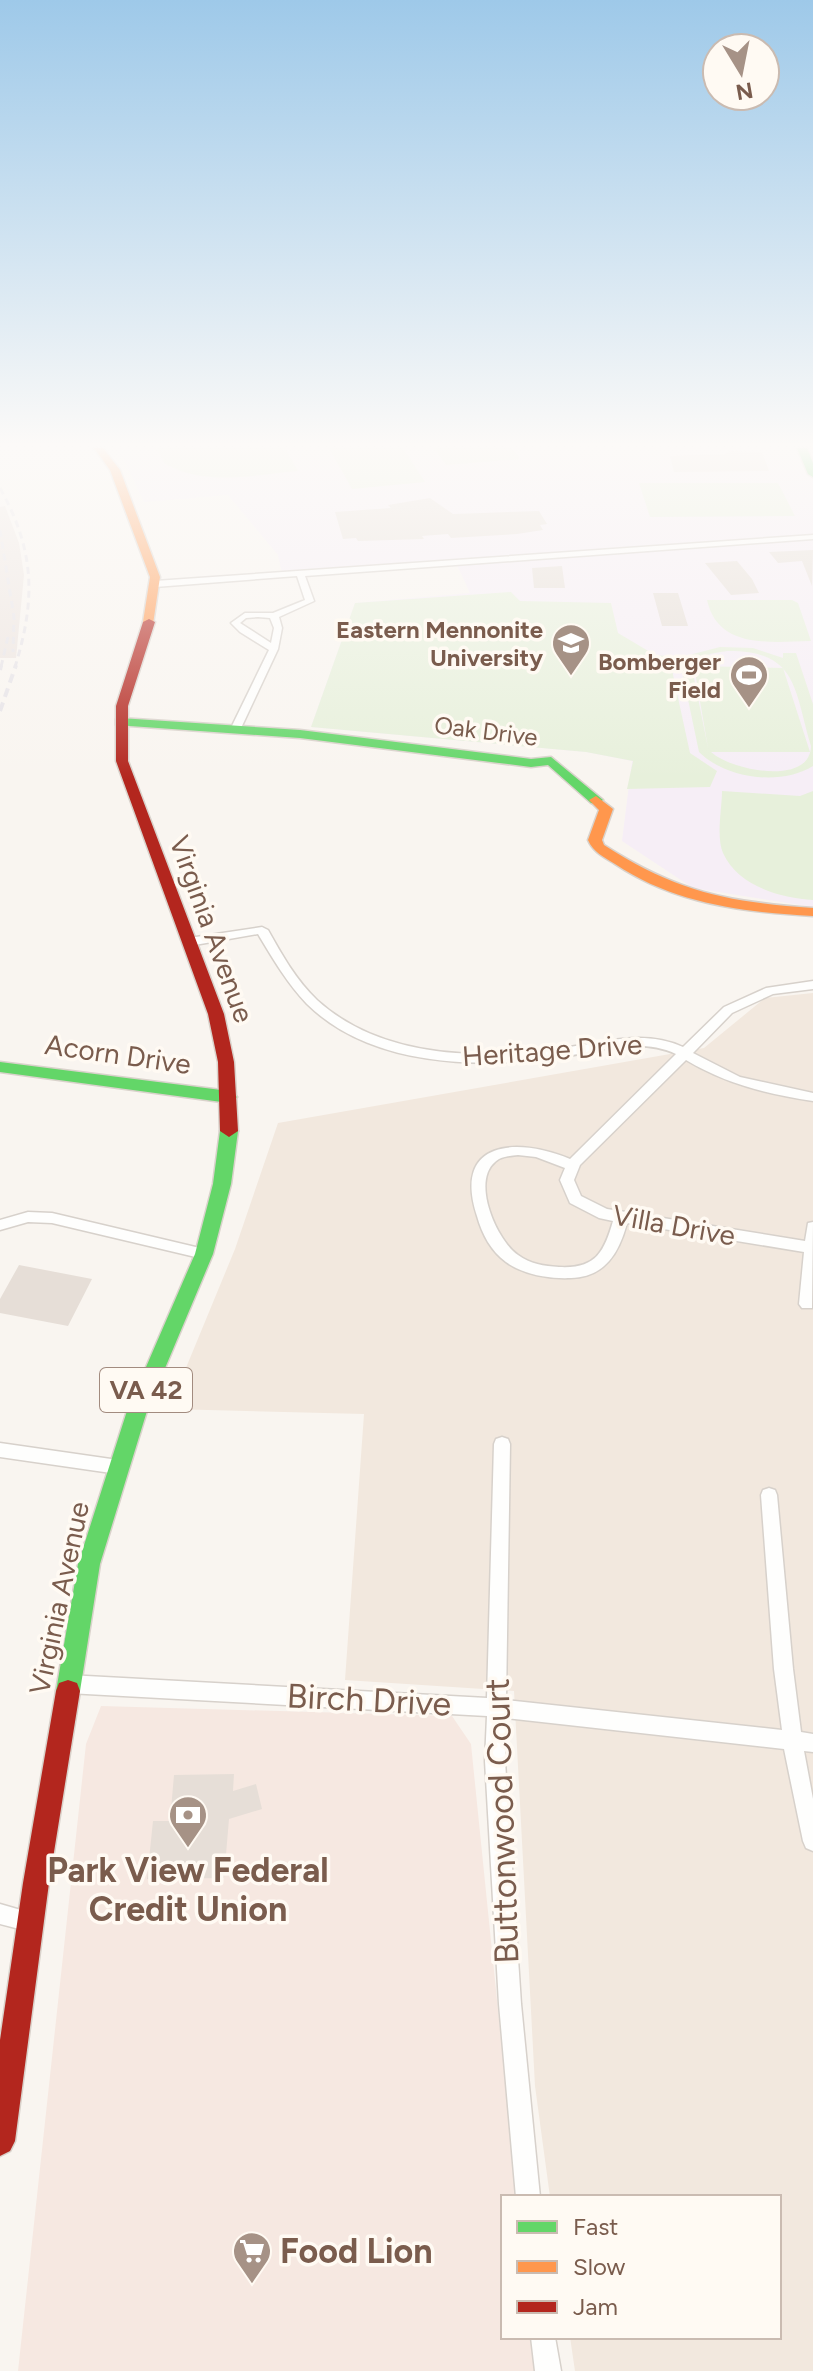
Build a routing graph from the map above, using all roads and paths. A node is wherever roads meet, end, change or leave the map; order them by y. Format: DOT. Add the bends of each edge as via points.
graph roads {
  1 [pos="146,559"];
  2 [pos="521,559"];
  3 [pos="301,575"];
  4 [pos="155,584"];
  5 [pos="274,616"];
  6 [pos="274,649"];
  7 [pos="120,722"];
  8 [pos="236,728"];
  9 [pos="813,912"];
  10 [pos="189,942"];
  11 [pos="813,985"];
  12 [pos="683,1053"];
  13 [pos="0,1067"];
  14 [pos="229,1097"];
  15 [pos="813,1097"];
  16 [pos="572,1165"];
  17 [pos="621,1218"];
  18 [pos="0,1225"];
  19 [pos="813,1227"];
  20 [pos="812,1248"];
  21 [pos="204,1254"];
  22 [pos="807,1304"];
  23 [pos="502,1444"];
  24 [pos="0,1450"];
  25 [pos="118,1467"];
  26 [pos="769,1495"];
  27 [pos="68,1684"];
  28 [pos="494,1707"];
  29 [pos="793,1741"];
  30 [pos="813,1743"];
  31 [pos="813,1841"];
  32 [pos="0,1914"];
  33 [pos="31,1922"];
  34 [pos="0,2141"];
  35 [pos="528,2195"];
  36 [pos="543,2339"];
  37 [pos="548,2371"];
  1 -- 4 [label="main road, Virginia Avenue / VA 42"];
  2 -- 3 [label="street"];
  3 -- 4 [label="street"];
  3 -- 5 [label="street" via="310,601"];
  4 -- 7 [label="main road, Virginia Avenue / VA 42"];
  5 -- 6 [label="street"];
  5 -- 6 [label="street" via="246,615 235,623"];
  6 -- 8 [label="street"];
  7 -- 8 [label="main road, Oak Drive"];
  7 -- 10 [label="main road, Virginia Avenue / VA 42" via="125,776"];
  8 -- 9 [label="main road, Oak Drive" via="531,763 551,761 606,809 595,840 598,847 662,888 726,907"];
  10 -- 12 [label="street, Heritage Drive" via="262,930 315,1008 356,1033 415,1052 516,1057 648,1042"];
  10 -- 14 [label="main road, Virginia Avenue / VA 42" via="216,1014"];
  11 -- 12 [label="street" via="778,989 739,1003"];
  12 -- 15 [label="street, Heritage Drive" via="750,1085"];
  12 -- 16 [label="street"];
  13 -- 14 [label="main road, Acorn Drive"];
  14 -- 21 [label="main road, Virginia Avenue / VA 42" via="225,1168"];
  16 -- 17 [label="street, Villa Drive" via="567,1180 575,1199"];
  16 -- 17 [label="street" via="527,1150 504,1153 485,1164 477,1187 488,1233 498,1248 514,1261 538,1269 589,1270 610,1255"];
  17 -- 20 [label="street, Villa Drive"];
  18 -- 21 [label="street" via="38,1216"];
  19 -- 20 [label="street"];
  20 -- 22 [label="street"];
  21 -- 25 [label="main road, Virginia Avenue / VA 42"];
  23 -- 28 [label="street, Buttonwood Court"];
  24 -- 25 [label="street"];
  25 -- 27 [label="main road, Virginia Avenue / VA 42" via="89,1564"];
  26 -- 29 [label="street"];
  27 -- 28 [label="street, Birch Drive"];
  27 -- 33 [label="main road, Virginia Avenue / VA 42"];
  28 -- 29 [label="street, Birch Drive"];
  28 -- 35 [label="street, Buttonwood Court" via="502,1894"];
  29 -- 30 [label="street, Birch Drive"];
  29 -- 31 [label="street"];
  32 -- 33 [label="street"];
  33 -- 34 [label="main road, Virginia Avenue / VA 42"];
  36 -- 37 [label="street"];
}
